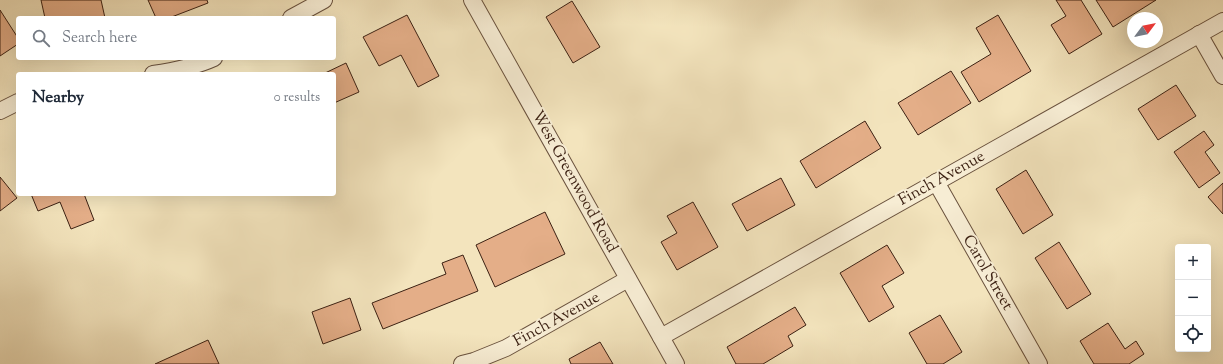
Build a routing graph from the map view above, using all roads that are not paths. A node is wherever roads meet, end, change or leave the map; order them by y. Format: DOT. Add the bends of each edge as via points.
graph roads {
  1 [pos="324,0"];
  2 [pos="475,1"];
  3 [pos="295,16"];
  4 [pos="1223,21"];
  5 [pos="1199,34"];
  6 [pos="210,60"];
  7 [pos="164,72"];
  8 [pos="1223,76"];
  9 [pos="16,103"];
  10 [pos="0,111"];
  11 [pos="936,182"];
  12 [pos="628,279"];
  13 [pos="661,337"];
  14 [pos="462,364"];
  15 [pos="676,364"];
  16 [pos="1039,364"];
  1 -- 3 [label="street"];
  2 -- 12 [label="street, West Greenwood Road"];
  4 -- 5 [label="street, Finch Avenue"];
  5 -- 8 [label="street"];
  5 -- 11 [label="street, Finch Avenue"];
  6 -- 7 [label="street"];
  9 -- 10 [label="street"];
  11 -- 13 [label="street, Finch Avenue"];
  11 -- 16 [label="street, Carol Street"];
  12 -- 13 [label="street, West Greenwood Road"];
  12 -- 14 [label="street, Finch Avenue" via="506,348"];
  13 -- 15 [label="street, West Greenwood Road"];
}
